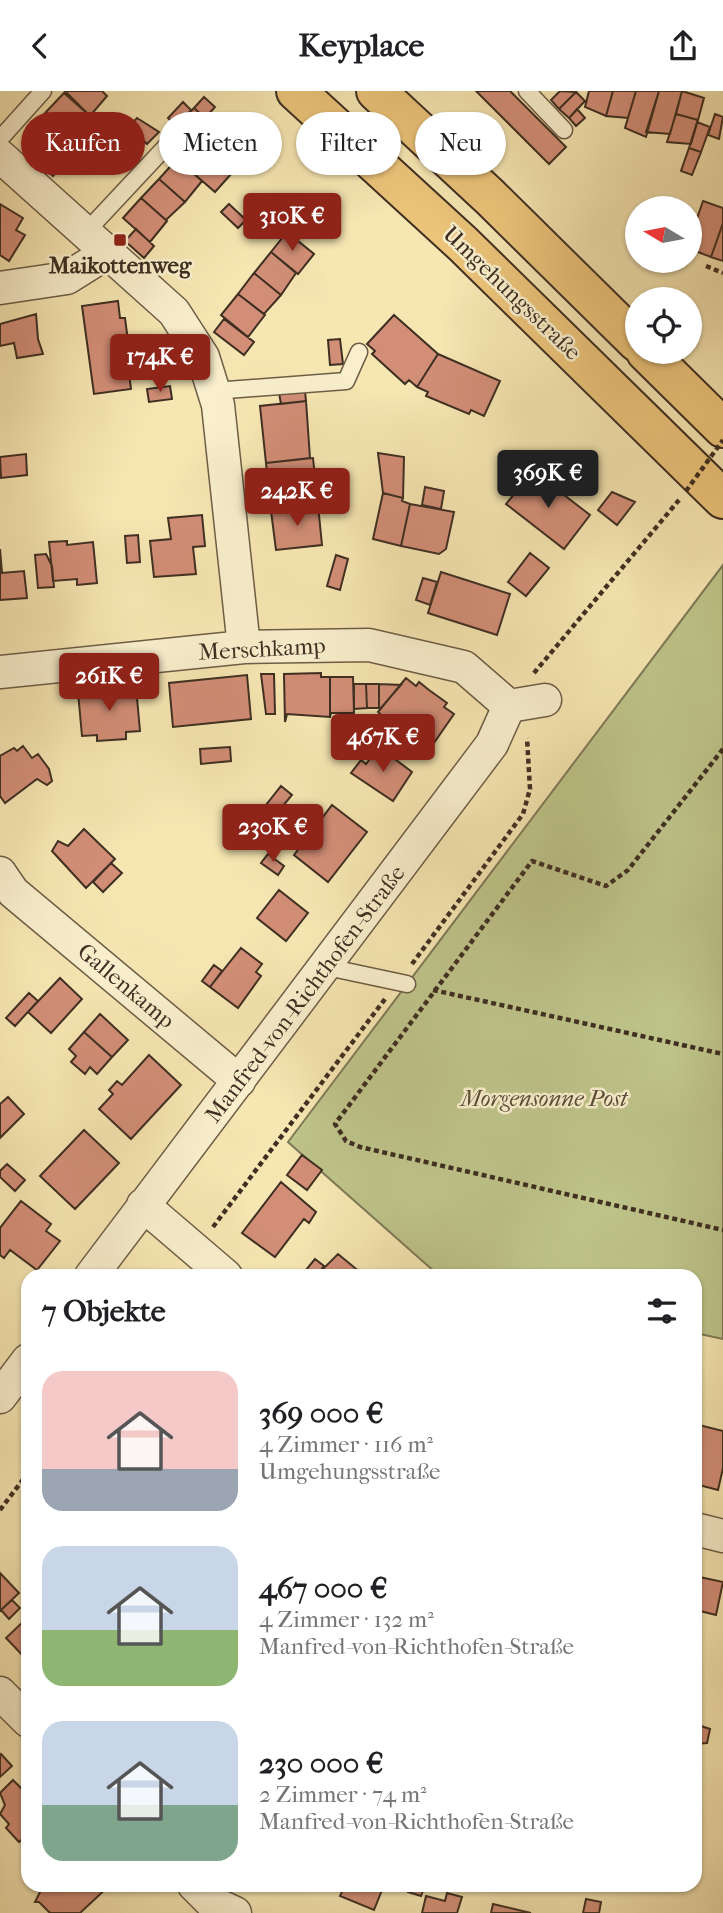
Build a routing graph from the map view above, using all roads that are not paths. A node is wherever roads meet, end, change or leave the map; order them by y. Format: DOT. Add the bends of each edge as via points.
graph roads {
  1 [pos="43,91"];
  2 [pos="296,91"];
  3 [pos="376,91"];
  4 [pos="527,91"];
  5 [pos="564,130"];
  6 [pos="0,139"];
  7 [pos="0,156"];
  8 [pos="159,157"];
  9 [pos="96,243"];
  10 [pos="0,288"];
  11 [pos="625,330"];
  12 [pos="359,352"];
  13 [pos="658,364"];
  14 [pos="214,391"];
  15 [pos="723,428"];
  16 [pos="723,499"];
  17 [pos="244,647"];
  18 [pos="0,671"];
  19 [pos="545,700"];
  20 [pos="509,706"];
  21 [pos="4,890"];
  22 [pos="327,967"];
  23 [pos="407,984"];
  24 [pos="239,1081"];
  25 [pos="144,1205"];
  26 [pos="96,1269"];
  27 [pos="218,1269"];
  28 [pos="21,1369"];
  29 [pos="0,1397"];
  30 [pos="702,1531"];
  31 [pos="723,1536"];
  32 [pos="0,1693"];
  33 [pos="21,1714"];
  34 [pos="201,1892"];
  35 [pos="235,1913"];
  1 -- 6 [label="lane"];
  2 -- 16 [label="highway, Umgehungsstraße" via="463,244"];
  3 -- 11 [label="highway"];
  4 -- 5 [label="lane"];
  7 -- 9 [label="street"];
  8 -- 9 [label="lane"];
  9 -- 10 [label="street" via="67,278"];
  9 -- 14 [label="street" via="174,312 203,357"];
  12 -- 14 [label="lane" via="346,381"];
  13 -- 15 [label="highway"];
  14 -- 17 [label="street"];
  17 -- 18 [label="street, Merschkamp"];
  17 -- 20 [label="street, Merschkamp" via="369,645 464,667"];
  19 -- 20 [label="street"];
  20 -- 22 [label="street, Manfred-von-Richthofen-Straße" via="492,744"];
  21 -- 24 [label="street, Gallenkamp"];
  22 -- 23 [label="lane"];
  22 -- 24 [label="street, Manfred-von-Richthofen-Straße"];
  24 -- 25 [label="street, Manfred-von-Richthofen-Straße"];
  25 -- 26 [label="street, Manfred-von-Richthofen-Straße"];
  25 -- 27 [label="street"];
  28 -- 29 [label="street"];
  30 -- 31 [label="street"];
  32 -- 33 [label="street"];
  34 -- 35 [label="street"];
}
